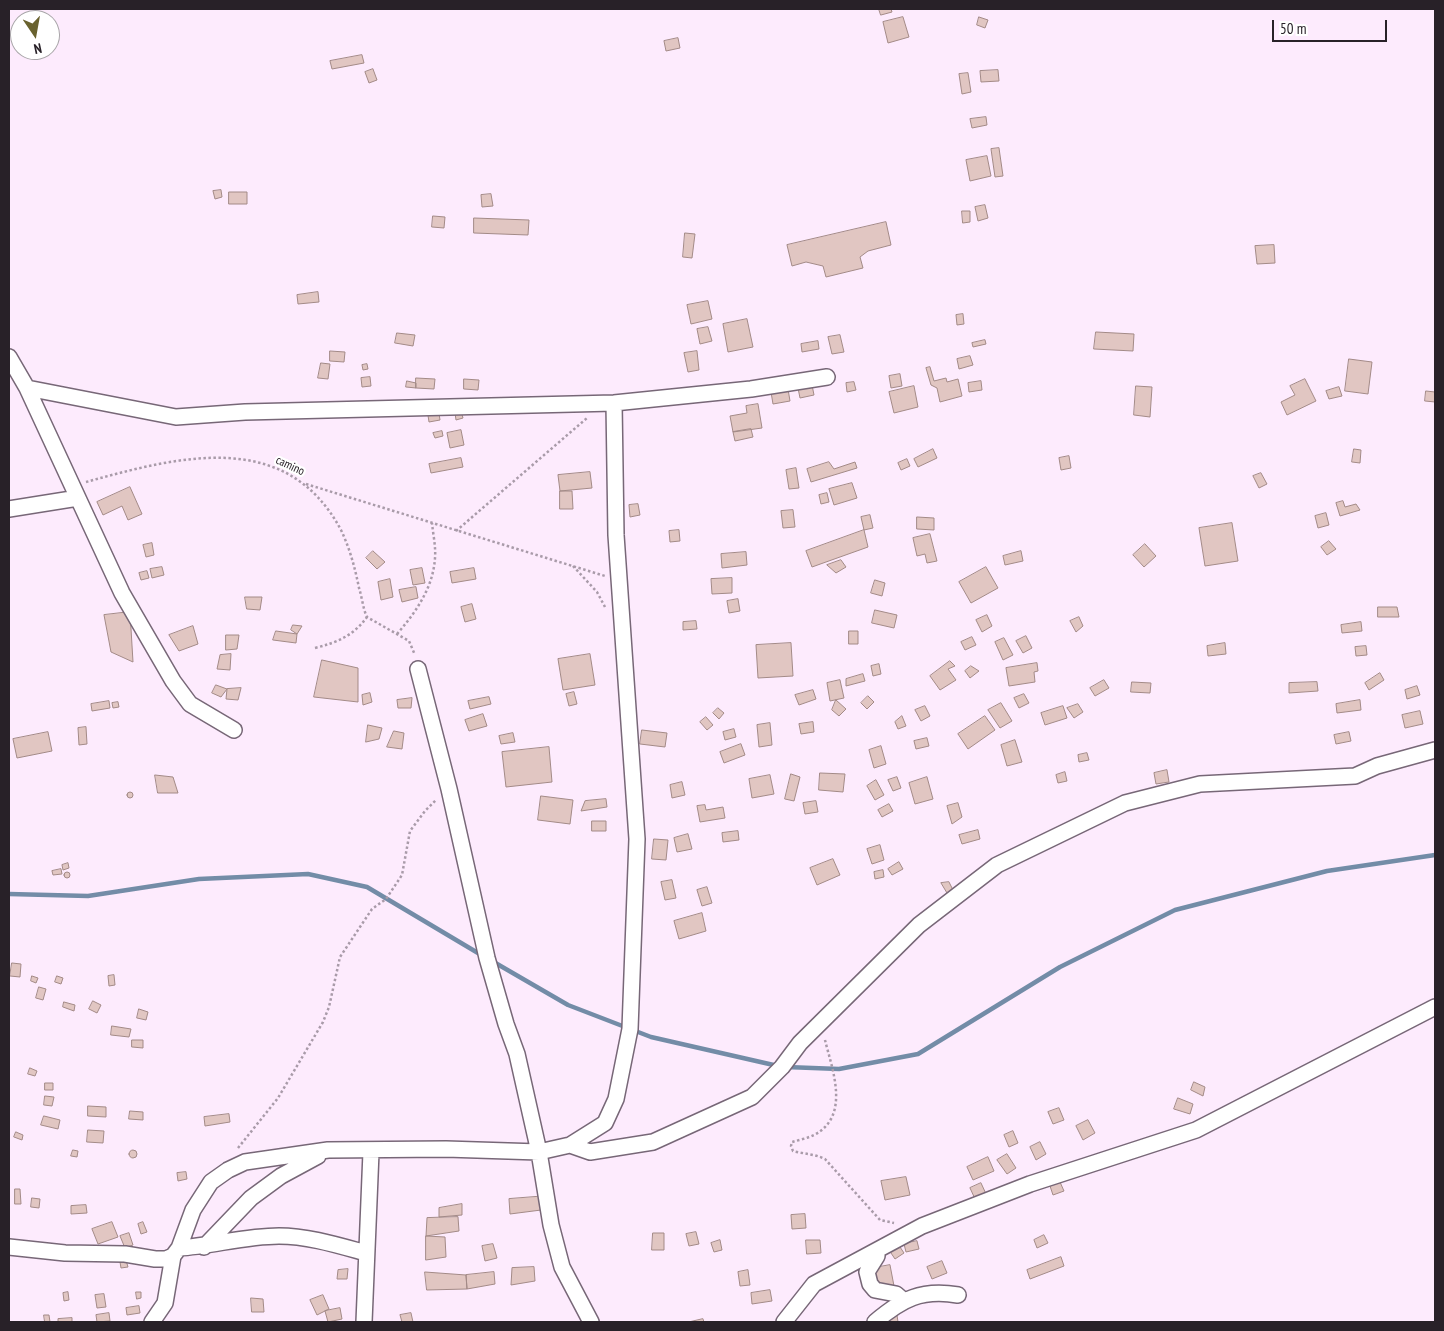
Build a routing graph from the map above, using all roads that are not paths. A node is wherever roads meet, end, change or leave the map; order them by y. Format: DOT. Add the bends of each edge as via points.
graph roads {
  1 [pos="9,357"];
  2 [pos="827,376"];
  3 [pos="27,388"];
  4 [pos="609,403"];
  5 [pos="75,492"];
  6 [pos="9,509"];
  7 [pos="418,669"];
  8 [pos="234,730"];
  9 [pos="1435,750"];
  10 [pos="1435,1007"];
  11 [pos="570,1145"];
  12 [pos="328,1150"];
  13 [pos="371,1152"];
  14 [pos="539,1152"];
  15 [pos="9,1247"];
  16 [pos="204,1247"];
  17 [pos="877,1250"];
  18 [pos="176,1252"];
  19 [pos="366,1253"];
  20 [pos="958,1295"];
  21 [pos="903,1300"];
  22 [pos="152,1322"];
  23 [pos="364,1322"];
  24 [pos="591,1322"];
  25 [pos="784,1322"];
  26 [pos="875,1322"];
  1 -- 3 [label="street"];
  2 -- 4 [label="street" via="751,388"];
  3 -- 4 [label="street" via="176,418 245,412"];
  3 -- 5 [label="street"];
  4 -- 11 [label="street" via="637,840 630,1029 616,1099 605,1123"];
  5 -- 6 [label="street"];
  5 -- 8 [label="street" via="122,593 173,681 190,704"];
  7 -- 14 [label="street" via="487,958 517,1054"];
  9 -- 11 [label="street" via="1355,776 1200,784 1125,803 997,865 918,925 752,1097 653,1142 590,1152"];
  10 -- 17 [label="street" via="1196,1130 1030,1184 922,1226"];
  11 -- 14 [label="street"];
  12 -- 13 [label="street"];
  12 -- 16 [label="street" via="281,1176 259,1193"];
  12 -- 18 [label="street" via="245,1162 228,1170 211,1182 193,1210"];
  13 -- 14 [label="street" via="446,1149"];
  13 -- 19 [label="street"];
  14 -- 24 [label="street" via="551,1226 562,1267"];
  15 -- 18 [label="street" via="65,1254 125,1254 155,1260"];
  16 -- 18 [label="street"];
  16 -- 19 [label="street" via="240,1239 280,1236 319,1240"];
  17 -- 21 [label="street" via="867,1272 870,1284 875,1290 896,1294"];
  17 -- 25 [label="street" via="814,1284"];
  18 -- 22 [label="street" via="165,1303"];
  19 -- 23 [label="street"];
  20 -- 21 [label="street" via="922,1294"];
  21 -- 26 [label="street"];
}
